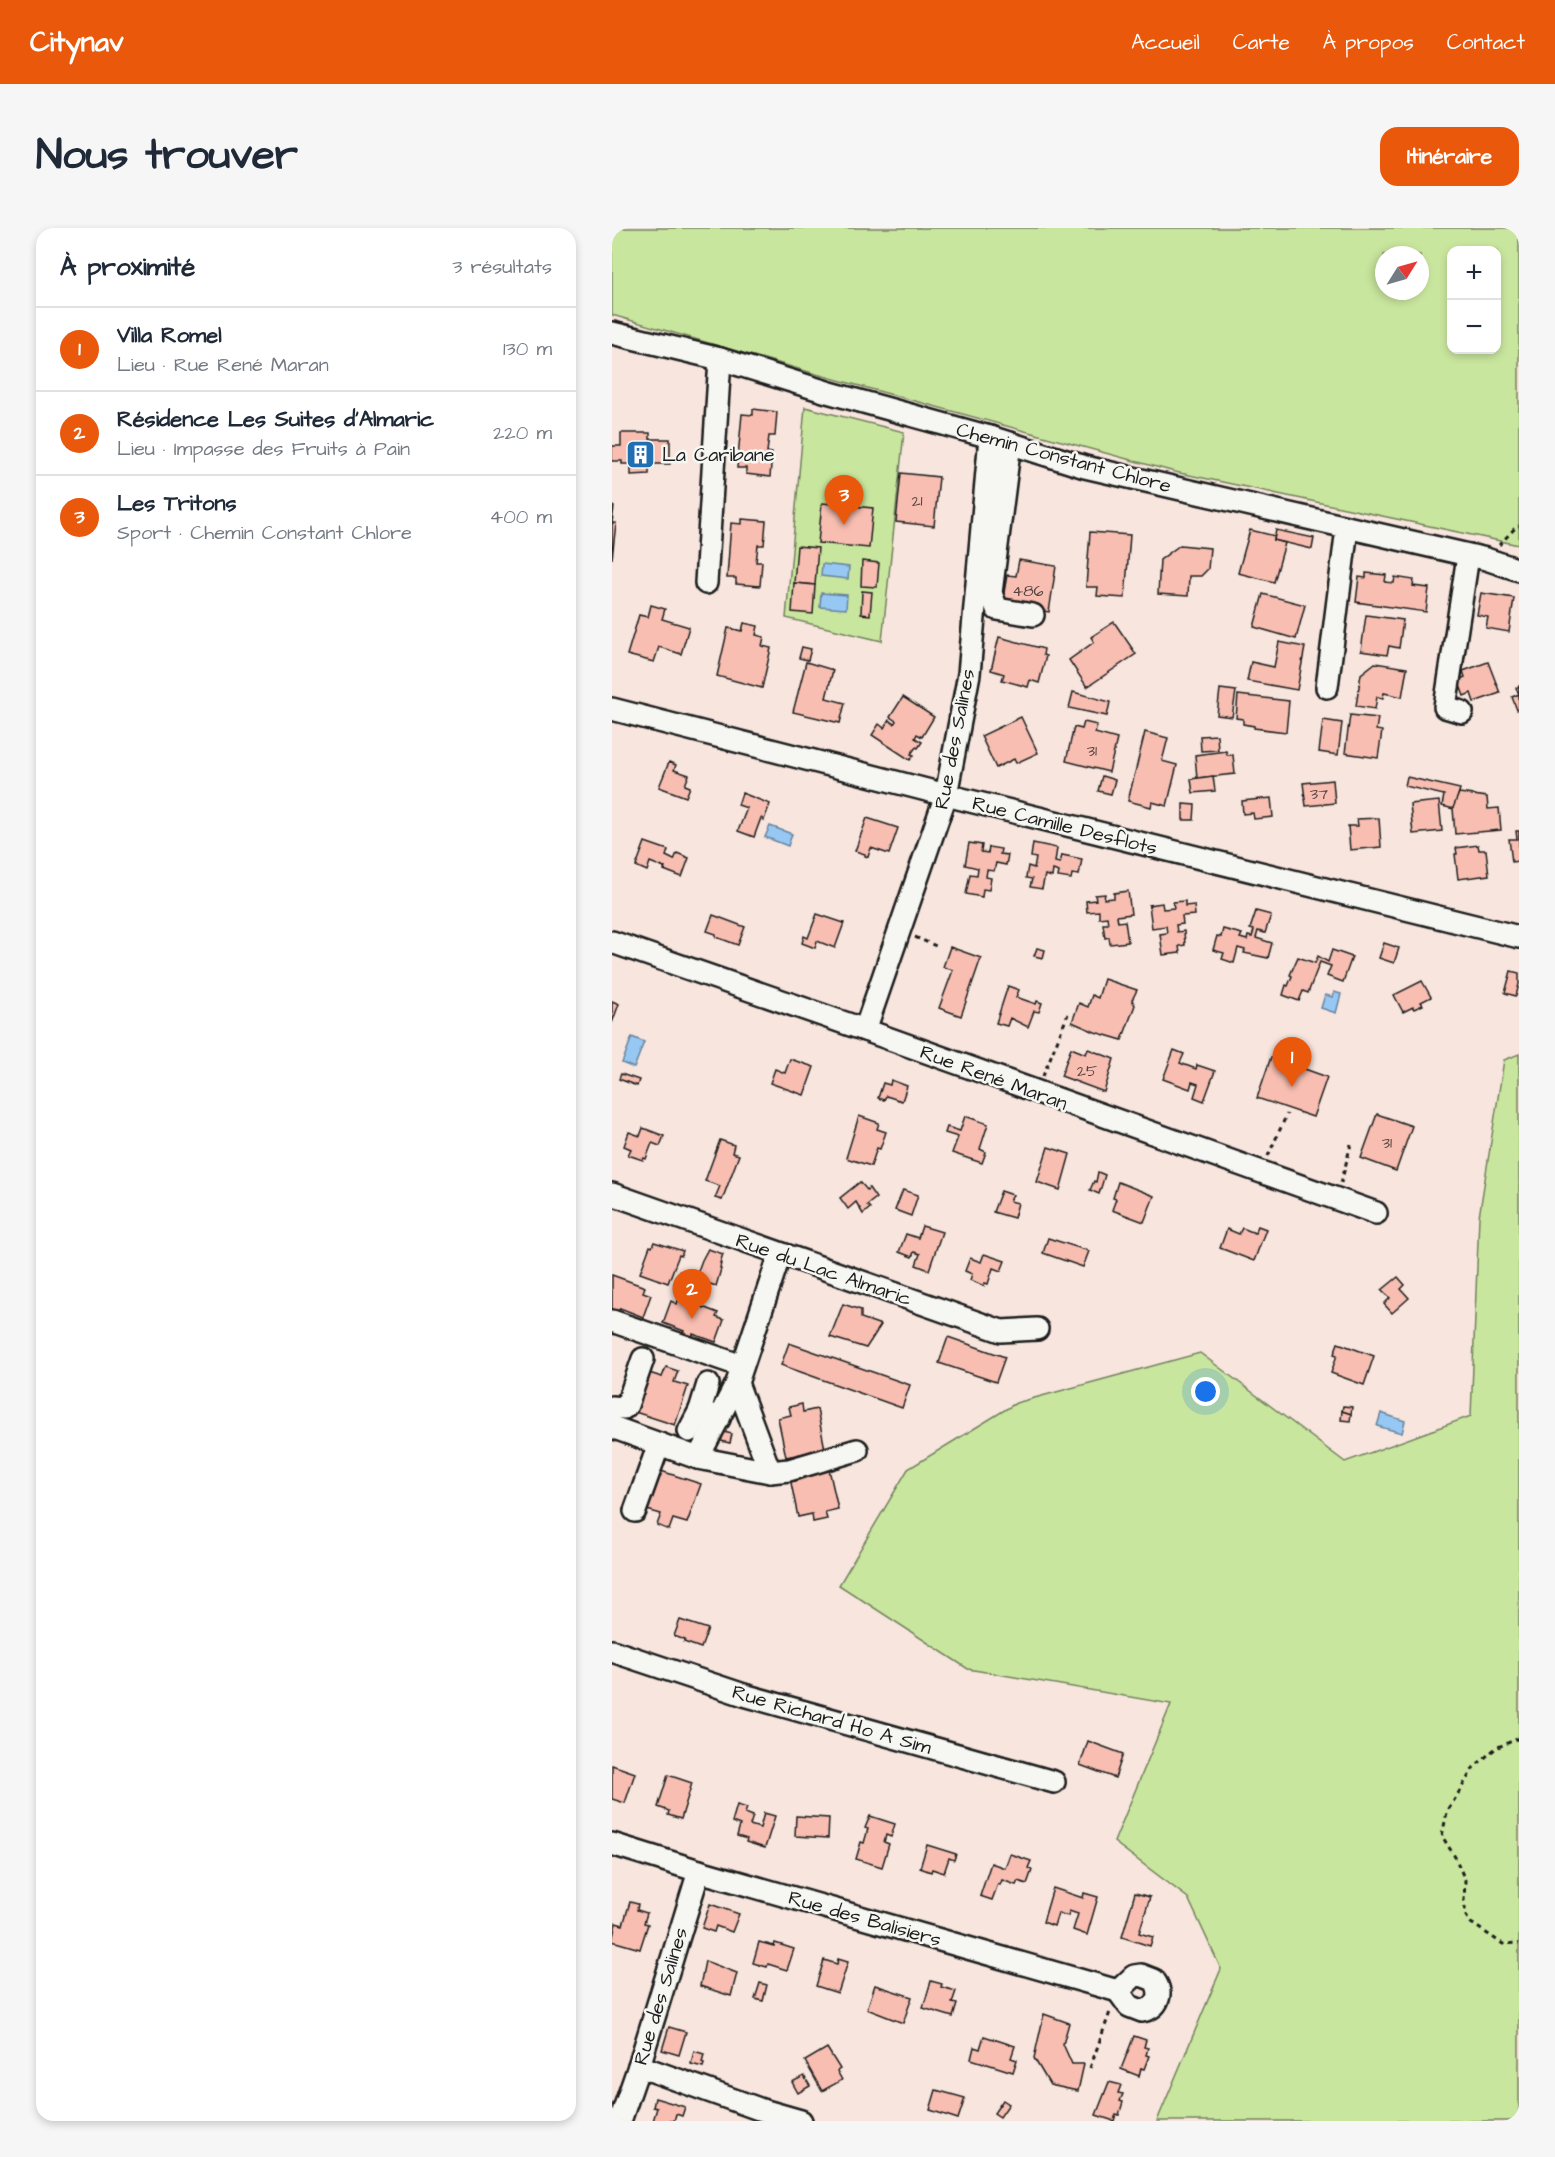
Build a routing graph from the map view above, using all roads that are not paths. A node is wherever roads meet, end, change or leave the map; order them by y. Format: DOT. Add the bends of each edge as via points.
graph roads {
  1 [pos="612,333"];
  2 [pos="720,359"];
  3 [pos="990,437"];
  4 [pos="1010,443"];
  5 [pos="1347,528"];
  6 [pos="1477,558"];
  7 [pos="1519,570"];
  8 [pos="706,583"];
  9 [pos="1033,615"];
  10 [pos="1327,687"];
  11 [pos="612,709"];
  12 [pos="1462,712"];
  13 [pos="946,795"];
  14 [pos="1519,937"];
  15 [pos="612,942"];
  16 [pos="864,1030"];
  17 [pos="612,1194"];
  18 [pos="1376,1213"];
  19 [pos="780,1254"];
  20 [pos="612,1320"];
  21 [pos="1037,1329"];
  22 [pos="643,1359"];
  23 [pos="740,1374"];
  24 [pos="708,1384"];
  25 [pos="612,1407"];
  26 [pos="710,1414"];
  27 [pos="612,1427"];
  28 [pos="689,1431"];
  29 [pos="660,1444"];
  30 [pos="858,1450"];
  31 [pos="698,1458"];
  32 [pos="771,1472"];
  33 [pos="635,1511"];
  34 [pos="612,1651"];
  35 [pos="1054,1782"];
  36 [pos="612,1844"];
  37 [pos="699,1871"];
  38 [pos="1118,1991"];
  39 [pos="639,2066"];
  40 [pos="620,2121"];
  41 [pos="801,2121"];
  1 -- 2 [label="street, Chemin Constant Chlore"];
  2 -- 3 [label="street, Chemin Constant Chlore"];
  2 -- 8 [label="street"];
  3 -- 4 [label="street, Chemin Constant Chlore"];
  3 -- 13 [label="street, Rue des Salines" via="969,674"];
  4 -- 5 [label="street, Chemin Constant Chlore" via="1085,467"];
  4 -- 9 [label="street" via="991,593 997,609"];
  5 -- 6 [label="street, Chemin Constant Chlore"];
  5 -- 10 [label="street"];
  6 -- 7 [label="street, Chemin Constant Chlore"];
  6 -- 12 [label="street" via="1445,706"];
  11 -- 13 [label="street, Rue Camille Desflots"];
  13 -- 14 [label="street, Rue Camille Desflots"];
  13 -- 16 [label="street, Rue des Salines"];
  15 -- 16 [label="street, Rue René Maran"];
  16 -- 18 [label="street, Rue René Maran"];
  17 -- 19 [label="street, Rue du Lac Almaric"];
  19 -- 21 [label="street, Rue du Lac Almaric" via="1001,1331"];
  19 -- 23 [label="street"];
  20 -- 23 [label="street"];
  22 -- 25 [label="street" via="627,1405"];
  23 -- 26 [label="street"];
  23 -- 32 [label="street"];
  24 -- 26 [label="street"];
  26 -- 28 [label="street"];
  26 -- 31 [label="street"];
  27 -- 29 [label="street"];
  29 -- 31 [label="street"];
  29 -- 33 [label="street"];
  30 -- 32 [label="street"];
  31 -- 32 [label="street"];
  34 -- 35 [label="street, Rue Richard Ho A Sim" via="744,1695"];
  36 -- 37 [label="street, Rue des Balisiers"];
  37 -- 38 [label="street, Rue des Balisiers"];
  37 -- 39 [label="street, Rue des Salines"];
  39 -- 40 [label="street, Rue des Salines"];
  39 -- 41 [label="street"];
}
